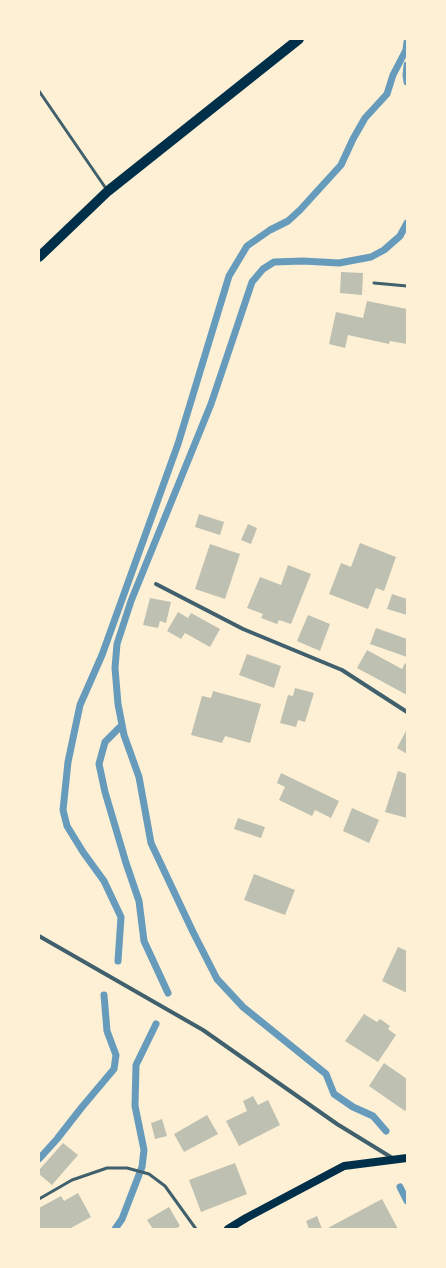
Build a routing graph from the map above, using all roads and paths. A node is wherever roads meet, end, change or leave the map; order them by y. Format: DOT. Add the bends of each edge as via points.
graph roads {
  1 [pos="298,39"];
  2 [pos="39,91"];
  3 [pos="108,191"];
  4 [pos="39,257"];
  5 [pos="374,283"];
  6 [pos="407,286"];
  7 [pos="156,584"];
  8 [pos="407,712"];
  9 [pos="39,936"];
  10 [pos="407,1158"];
  11 [pos="394,1159"];
  12 [pos="39,1199"];
  13 [pos="196,1229"];
  14 [pos="228,1229"];
  1 -- 3 [label="main road"];
  2 -- 3 [label="lane"];
  3 -- 4 [label="main road"];
  5 -- 6 [label="lane"];
  7 -- 8 [label="street" via="243,629 342,670"];
  9 -- 11 [label="street" via="204,1030 337,1124"];
  10 -- 11 [label="main road"];
  11 -- 14 [label="main road" via="344,1166"];
  12 -- 13 [label="lane" via="72,1180 107,1168 127,1168 148,1174 165,1186"];
}
